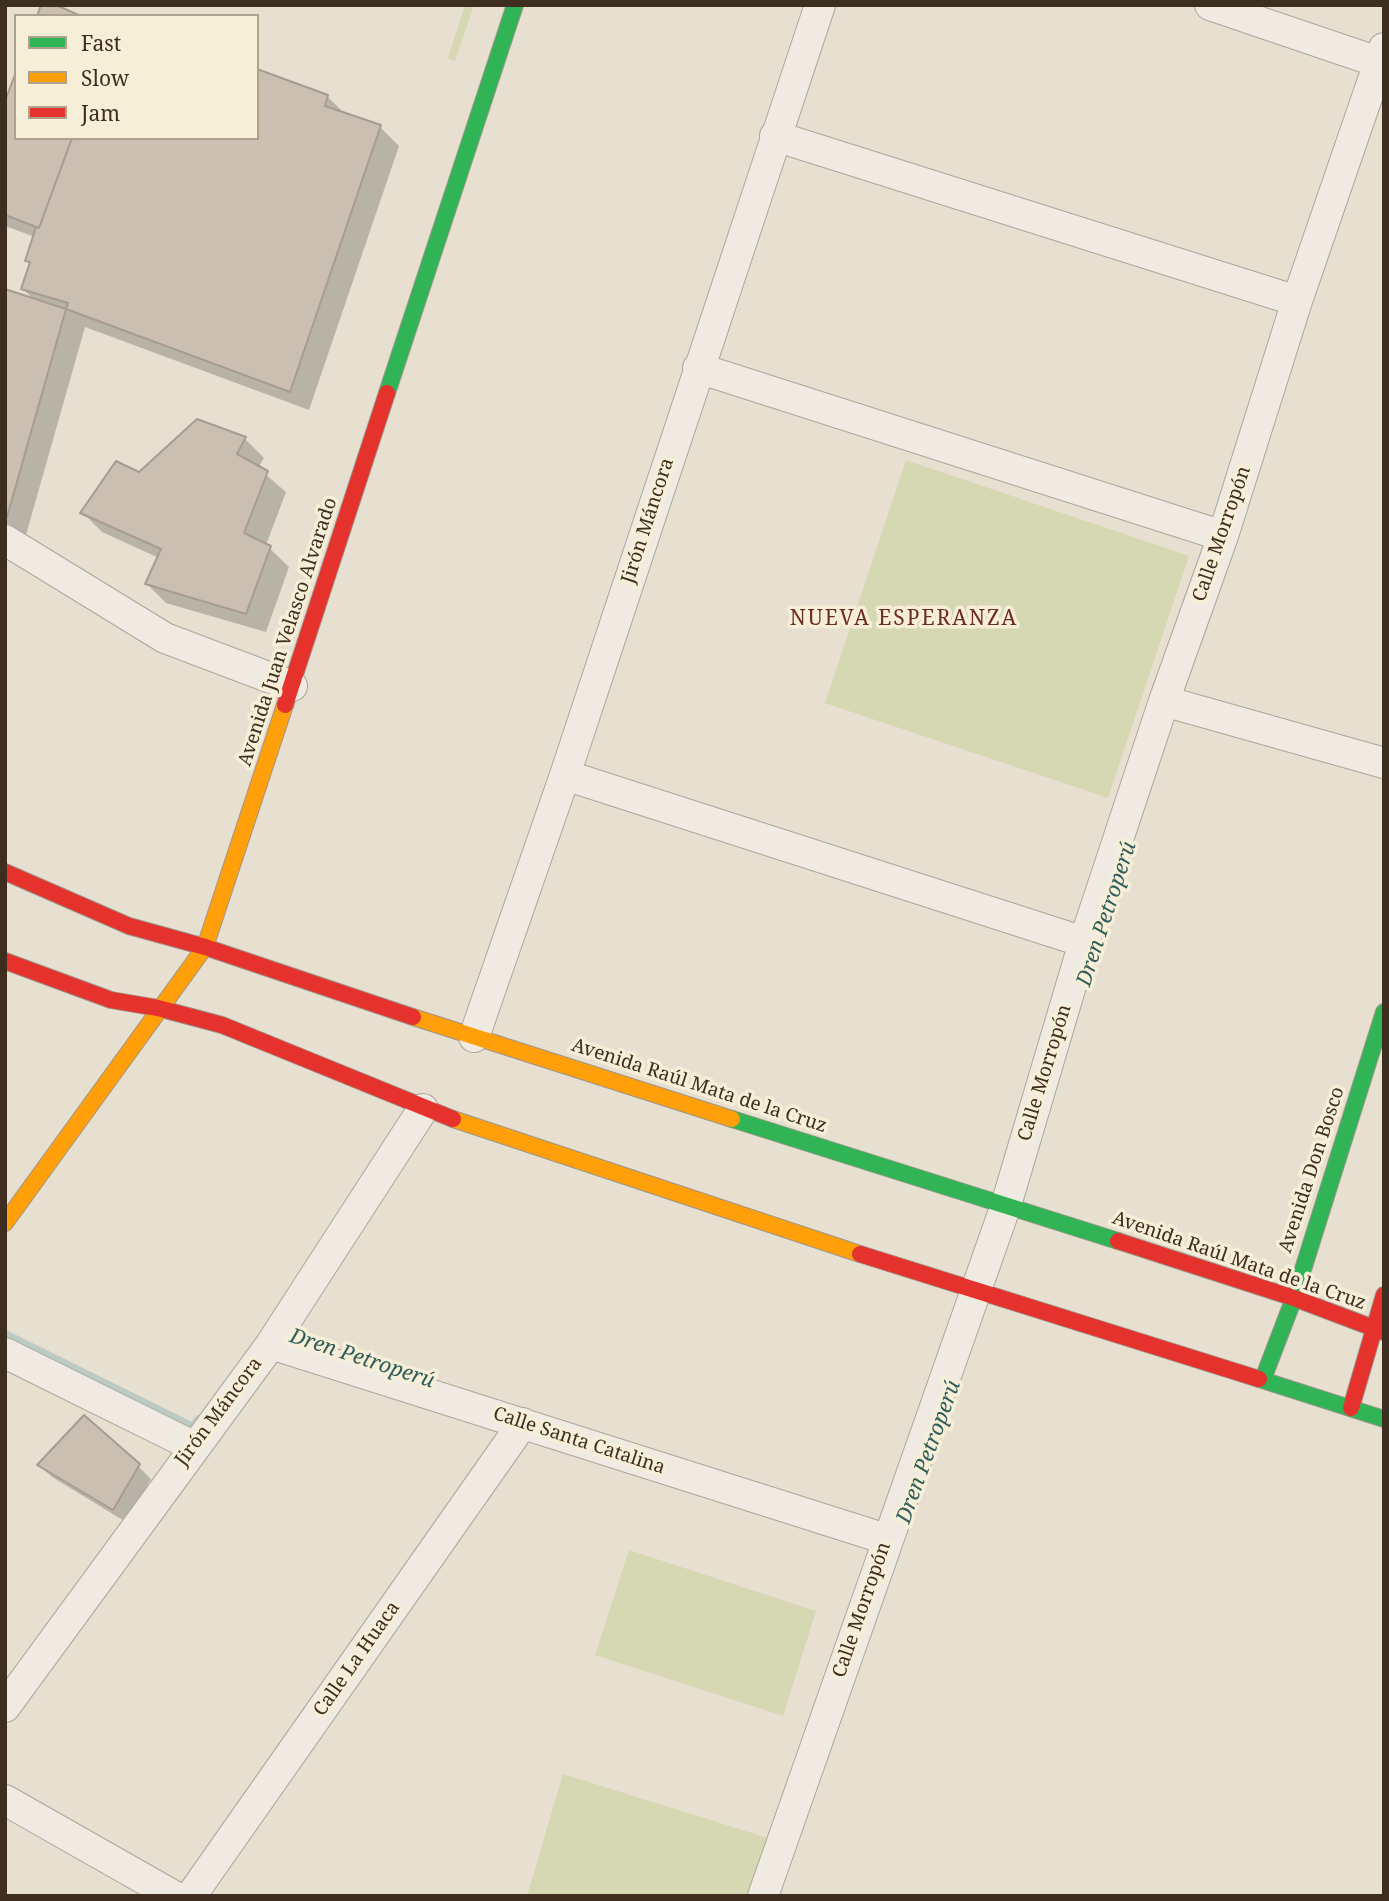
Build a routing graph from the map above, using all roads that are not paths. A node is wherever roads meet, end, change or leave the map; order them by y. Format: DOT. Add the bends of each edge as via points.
graph roads {
  1 [pos="515,5"];
  2 [pos="820,5"];
  3 [pos="1210,5"];
  4 [pos="1382,58"];
  5 [pos="775,136"];
  6 [pos="1297,301"];
  7 [pos="698,368"];
  8 [pos="1223,536"];
  9 [pos="5,540"];
  10 [pos="292,686"];
  11 [pos="1164,701"];
  12 [pos="1384,763"];
  13 [pos="565,775"];
  14 [pos="5,872"];
  15 [pos="1084,942"];
  16 [pos="205,947"];
  17 [pos="5,961"];
  18 [pos="158,1008"];
  19 [pos="1384,1012"];
  20 [pos="474,1037"];
  21 [pos="423,1109"];
  22 [pos="1006,1205"];
  23 [pos="5,1223"];
  24 [pos="976,1288"];
  25 [pos="1384,1295"];
  26 [pos="1293,1298"];
  27 [pos="1379,1331"];
  28 [pos="271,1344"];
  29 [pos="5,1353"];
  30 [pos="1263,1379"];
  31 [pos="1351,1408"];
  32 [pos="1384,1419"];
  33 [pos="523,1423"];
  34 [pos="193,1446"];
  35 [pos="886,1539"];
  36 [pos="5,1707"];
  37 [pos="5,1800"];
  38 [pos="174,1896"];
  39 [pos="191,1896"];
  40 [pos="763,1896"];
  1 -- 10 [label="main road, Avenida Juan Velasco Alvarado"];
  2 -- 5 [label="street, Jirón Máncora"];
  3 -- 4 [label="street"];
  4 -- 6 [label="street, Calle Morropón"];
  5 -- 6 [label="street"];
  5 -- 7 [label="street, Jirón Máncora"];
  6 -- 8 [label="street, Calle Morropón"];
  7 -- 8 [label="street"];
  7 -- 13 [label="street, Jirón Máncora"];
  8 -- 11 [label="street, Calle Morropón"];
  9 -- 10 [label="street" via="165,638"];
  10 -- 16 [label="main road, Avenida Juan Velasco Alvarado"];
  11 -- 12 [label="street"];
  11 -- 15 [label="street, Calle Morropón"];
  13 -- 15 [label="street"];
  13 -- 20 [label="street, Jirón Máncora"];
  14 -- 16 [label="main road, Avenida Raúl Mata de la Cruz" via="129,926"];
  15 -- 22 [label="street, Calle Morropón"];
  16 -- 18 [label="main road, Avenida Juan Velasco Alvarado"];
  16 -- 20 [label="main road, Avenida Raúl Mata de la Cruz"];
  17 -- 18 [label="main road" via="111,1000"];
  18 -- 21 [label="main road" via="222,1025"];
  18 -- 23 [label="main road, Avenida Juan Velasco Alvarado"];
  19 -- 26 [label="main road, Avenida Don Bosco"];
  20 -- 22 [label="main road, Avenida Raúl Mata de la Cruz"];
  21 -- 24 [label="main road"];
  21 -- 28 [label="street, Jirón Máncora"];
  22 -- 24 [label="street, Calle Morropón"];
  22 -- 26 [label="main road, Avenida Raúl Mata de la Cruz"];
  24 -- 30 [label="main road"];
  24 -- 35 [label="street, Calle Morropón"];
  25 -- 27 [label="main road"];
  26 -- 27 [label="main road, Avenida Raúl Mata de la Cruz"];
  26 -- 30 [label="main road, Avenida Don Bosco"];
  27 -- 31 [label="main road"];
  28 -- 33 [label="street, Calle Santa Catalina"];
  28 -- 34 [label="street, Jirón Máncora"];
  29 -- 34 [label="street"];
  30 -- 31 [label="main road"];
  31 -- 32 [label="main road"];
  33 -- 35 [label="street, Calle Santa Catalina"];
  33 -- 39 [label="street, Calle La Huaca"];
  34 -- 36 [label="street, Jirón Máncora"];
  35 -- 40 [label="street, Calle Morropón"];
  37 -- 38 [label="street"];
}
